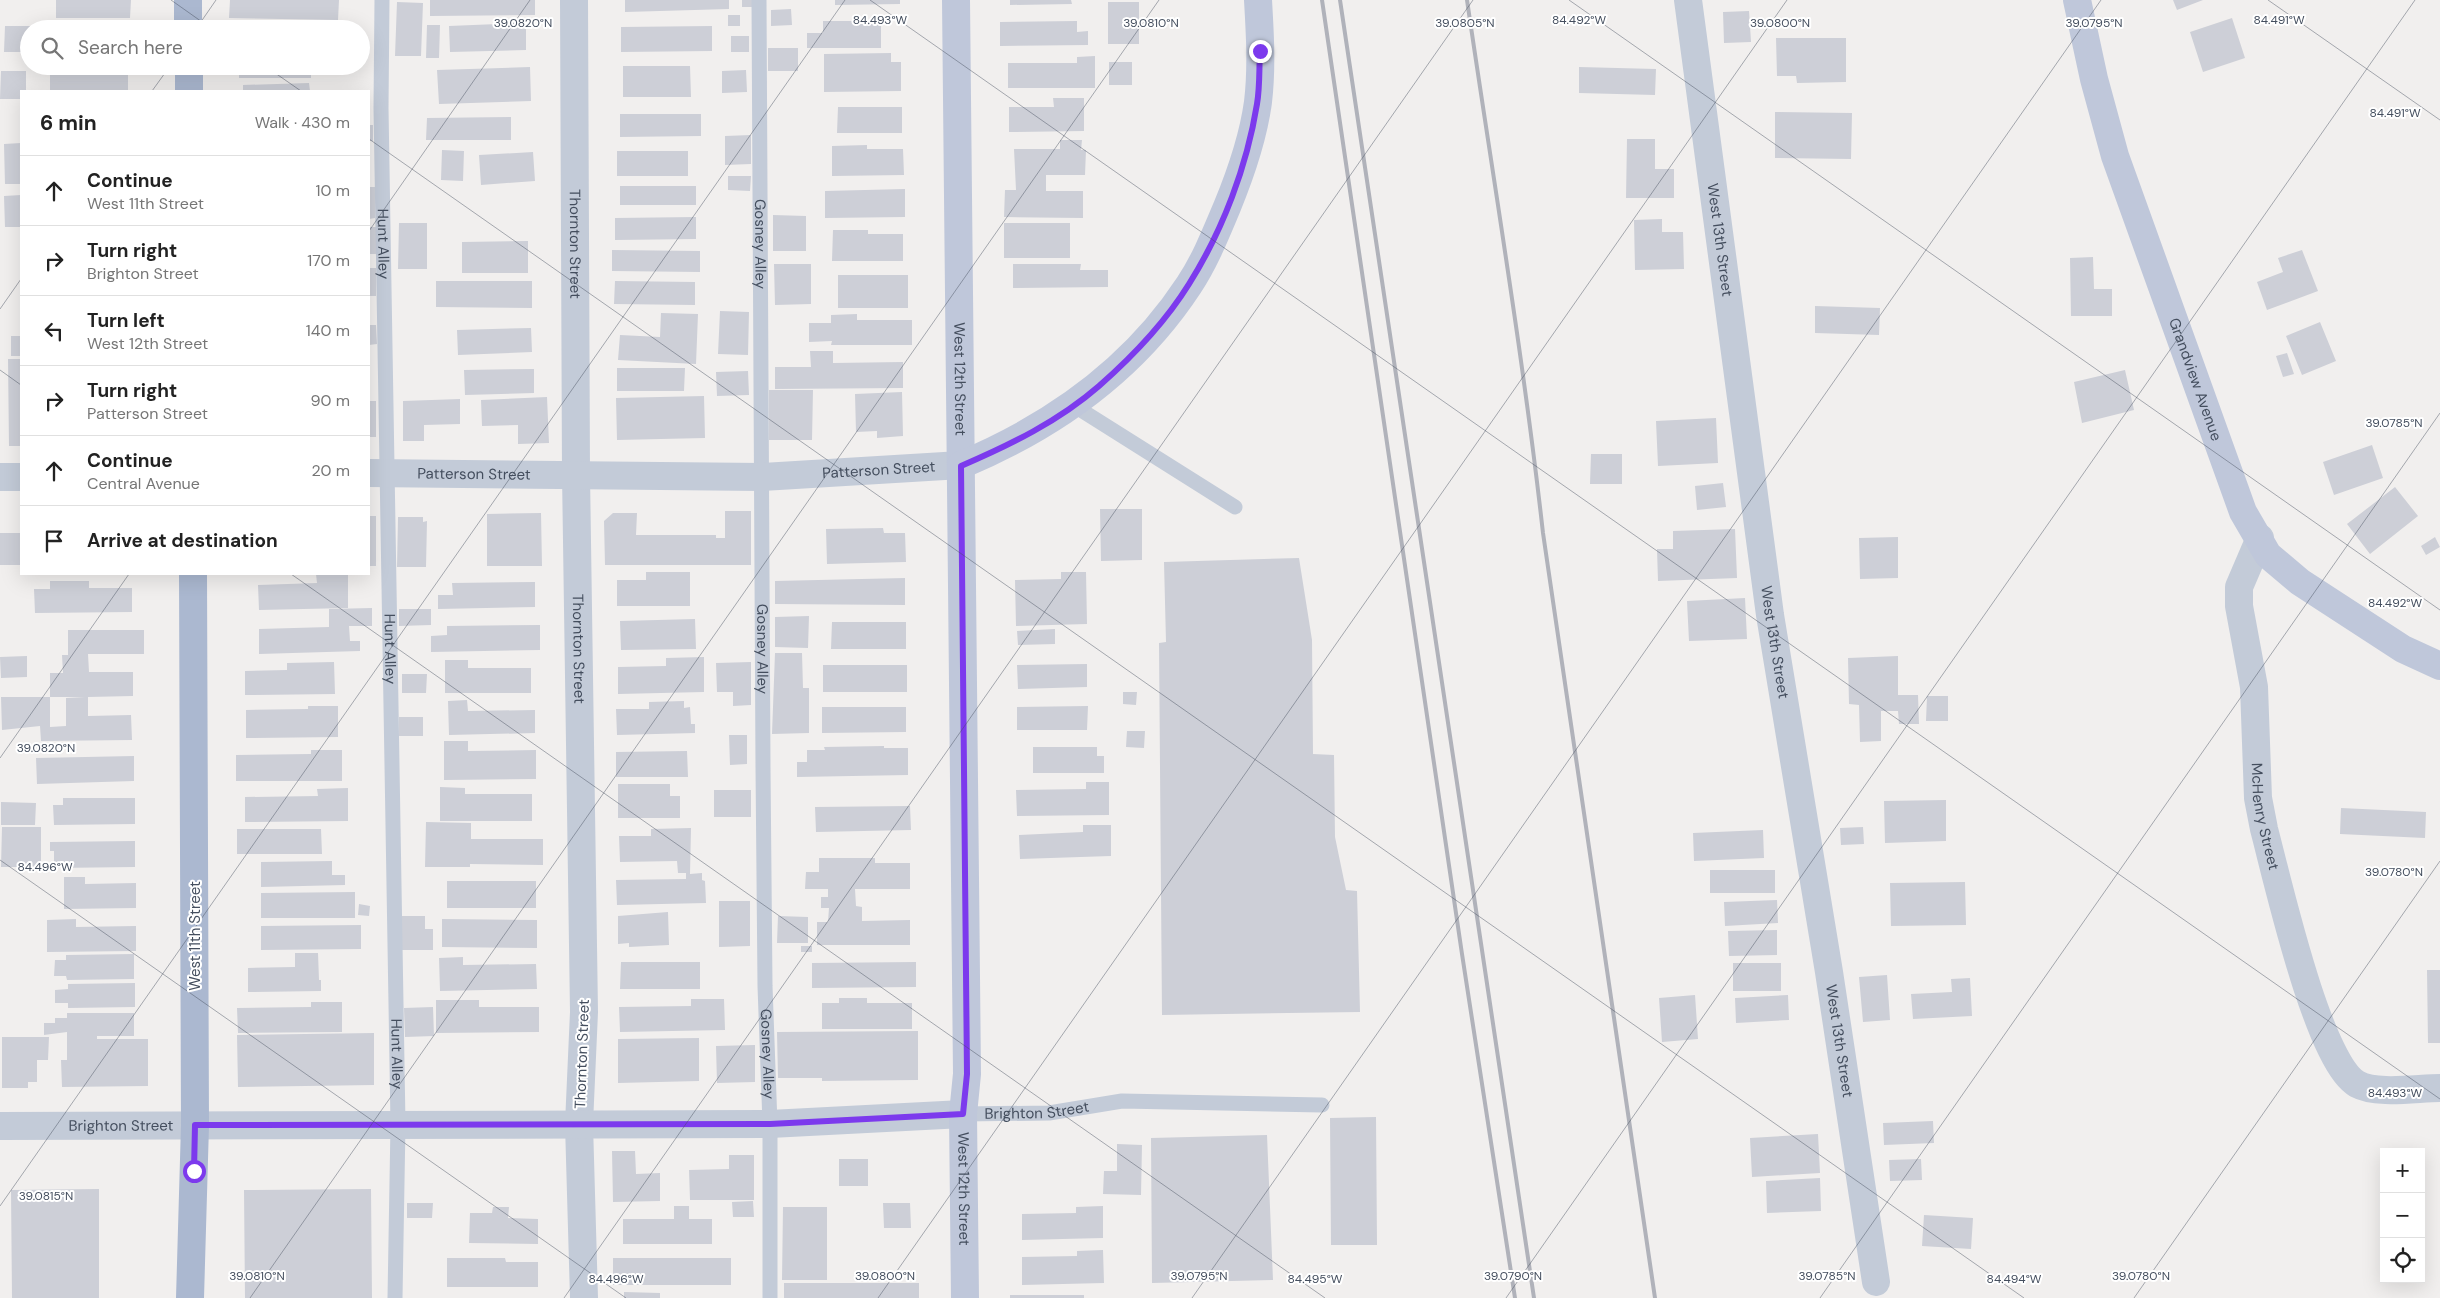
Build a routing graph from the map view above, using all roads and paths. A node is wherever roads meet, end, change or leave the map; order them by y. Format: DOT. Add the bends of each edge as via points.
graph roads {
  1 [pos="188,0"];
  2 [pos="382,0"];
  3 [pos="574,0"];
  4 [pos="759,0"];
  5 [pos="956,0"];
  6 [pos="1258,0"];
  7 [pos="1688,0"];
  8 [pos="2077,0"];
  9 [pos="188,20"];
  10 [pos="189,75"];
  11 [pos="189,90"];
  12 [pos="1073,405"];
  13 [pos="961,466"];
  14 [pos="379,472"];
  15 [pos="576,474"];
  16 [pos="0,477"];
  17 [pos="20,477"];
  18 [pos="762,477"];
  19 [pos="1234,507"];
  20 [pos="2260,538"];
  21 [pos="193,575"];
  22 [pos="2440,666"];
  23 [pos="2440,1088"];
  24 [pos="1322,1104"];
  25 [pos="963,1114"];
  26 [pos="398,1124"];
  27 [pos="579,1124"];
  28 [pos="770,1124"];
  29 [pos="195,1125"];
  30 [pos="0,1126"];
  31 [pos="1876,1282"];
  32 [pos="190,1298"];
  33 [pos="395,1298"];
  34 [pos="584,1298"];
  35 [pos="770,1298"];
  36 [pos="965,1298"];
  1 -- 9 [label="main road"];
  2 -- 14 [label="lane, Hunt Alley"];
  3 -- 15 [label="street, Thornton Street"];
  4 -- 18 [label="lane, Gosney Alley"];
  5 -- 13 [label="street, West 12th Street"];
  6 -- 12 [label="street, Patterson Street" via="1258,102 1244,165 1214,237 1189,285 1151,334 1098,386"];
  7 -- 31 [label="street, West 13th Street" via="1770,615"];
  8 -- 20 [label="street, Grandview Avenue" via="2114,156 2243,512"];
  10 -- 11 [label="main road"];
  12 -- 13 [label="street, Patterson Street" via="1004,448"];
  12 -- 19 [label="lane"];
  13 -- 18 [label="street, Patterson Street"];
  13 -- 25 [label="street, West 12th Street" via="967,1074"];
  14 -- 15 [label="street, Patterson Street"];
  14 -- 26 [label="lane, Hunt Alley"];
  15 -- 18 [label="street, Patterson Street"];
  15 -- 27 [label="street, Thornton Street" via="584,1012"];
  16 -- 17 [label="street"];
  18 -- 28 [label="lane, Gosney Alley" via="765,986"];
  20 -- 22 [label="street, Grandview Avenue" via="2268,555 2308,587 2403,649"];
  20 -- 23 [label="street, McHenry Street" via="2239,587 2239,606 2254,687 2258,798 2319,1024 2342,1070 2355,1083 2370,1090"];
  21 -- 29 [label="main road, West 11th Street"];
  24 -- 25 [label="lane, Brighton Street" via="1122,1101 1049,1114"];
  25 -- 28 [label="street, Brighton Street"];
  25 -- 36 [label="street, West 12th Street"];
  26 -- 27 [label="street, Brighton Street"];
  26 -- 29 [label="street, Brighton Street"];
  26 -- 33 [label="lane, Hunt Alley"];
  27 -- 28 [label="street, Brighton Street"];
  27 -- 34 [label="street, Thornton Street"];
  28 -- 35 [label="lane, Gosney Alley"];
  29 -- 30 [label="street, Brighton Street"];
  29 -- 32 [label="main road, West 11th Street"];
}
